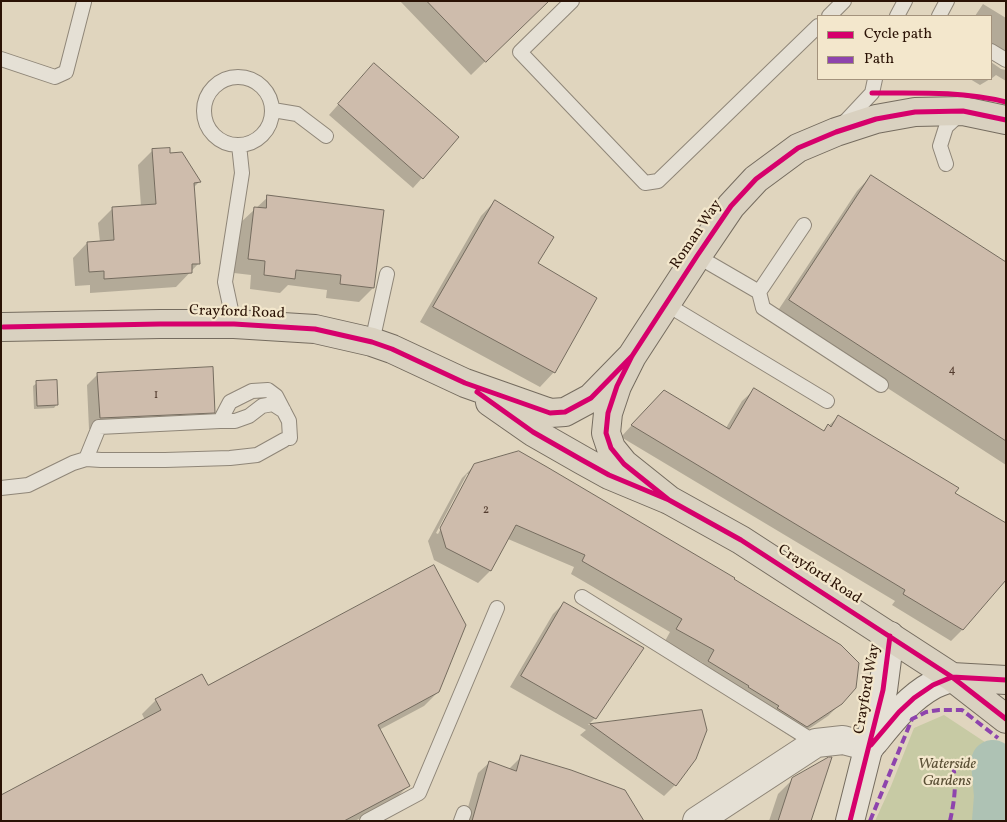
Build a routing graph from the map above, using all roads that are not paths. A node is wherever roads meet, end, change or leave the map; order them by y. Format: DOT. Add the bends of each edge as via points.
graph roads {
  1 [pos="572,1"];
  2 [pos="844,1"];
  3 [pos="905,1"];
  4 [pos="947,1"];
  5 [pos="84,2"];
  6 [pos="830,15"];
  7 [pos="898,15"];
  8 [pos="940,15"];
  9 [pos="817,27"];
  10 [pos="992,52"];
  11 [pos="1,59"];
  12 [pos="1006,60"];
  13 [pos="875,80"];
  14 [pos="273,110"];
  15 [pos="963,111"];
  16 [pos="1006,120"];
  17 [pos="836,132"];
  18 [pos="326,136"];
  19 [pos="239,145"];
  20 [pos="946,164"];
  21 [pos="804,225"];
  22 [pos="697,256"];
  23 [pos="387,274"];
  24 [pos="759,292"];
  25 [pos="666,304"];
  26 [pos="234,324"];
  27 [pos="2,331"];
  28 [pos="372,342"];
  29 [pos="632,356"];
  30 [pos="465,383"];
  31 [pos="881,385"];
  32 [pos="827,401"];
  33 [pos="284,412"];
  34 [pos="565,412"];
  35 [pos="220,421"];
  36 [pos="606,433"];
  37 [pos="86,460"];
  38 [pos="1,488"];
  39 [pos="669,500"];
  40 [pos="582,597"];
  41 [pos="497,608"];
  42 [pos="890,636"];
  43 [pos="952,677"];
  44 [pos="1006,680"];
  45 [pos="1006,719"];
  46 [pos="816,743"];
  47 [pos="870,747"];
  48 [pos="367,821"];
  49 [pos="697,821"];
  50 [pos="850,821"];
  1 -- 9 [label="lane" via="520,52 645,183 658,181"];
  2 -- 6 [label="lane"];
  3 -- 7 [label="lane"];
  4 -- 8 [label="lane"];
  5 -- 11 [label="lane" via="66,72 55,77"];
  10 -- 12 [label="lane"];
  13 -- 17 [label="lane" via="872,93"];
  14 -- 18 [label="lane" via="297,114"];
  14 -- 19 [label="lane" via="267,130 250,143"];
  14 -- 19 [label="lane" via="271,99 258,82 237,76 217,83 205,101 205,122 218,139"];
  15 -- 16 [label="main road, Roman Way"];
  15 -- 17 [label="main road, Roman Way" via="915,112 876,119"];
  15 -- 20 [label="lane" via="946,127 940,146"];
  17 -- 22 [label="main road, Roman Way" via="798,148 756,179 731,206"];
  19 -- 26 [label="lane" via="242,173 225,282"];
  21 -- 24 [label="lane"];
  22 -- 24 [label="lane"];
  22 -- 25 [label="main road, Roman Way"];
  23 -- 28 [label="lane"];
  24 -- 31 [label="lane" via="763,308"];
  25 -- 29 [label="main road, Roman Way"];
  25 -- 32 [label="lane"];
  26 -- 27 [label="main road, Crayford Road"];
  26 -- 28 [label="main road, Crayford Road" via="315,329"];
  28 -- 30 [label="main road, Crayford Road"];
  29 -- 34 [label="main road, Roman Way" via="591,398"];
  29 -- 36 [label="main road, Roman Way" via="617,386 608,413"];
  30 -- 34 [label="main road, Crayford Road" via="550,413"];
  30 -- 39 [label="main road, Crayford Road" via="532,432 609,475"];
  33 -- 35 [label="lane" via="273,404 262,406 242,419"];
  33 -- 35 [label="lane" via="276,396 268,390 252,391 230,402"];
  33 -- 37 [label="lane" via="289,421 287,439 257,455"];
  35 -- 37 [label="lane" via="98,427"];
  36 -- 39 [label="main road, Crayford Road" via="611,448 624,464"];
  37 -- 38 [label="lane" via="73,462 28,486"];
  39 -- 42 [label="main road, Crayford Road" via="742,540"];
  40 -- 46 [label="lane"];
  41 -- 48 [label="lane" via="419,793"];
  42 -- 43 [label="main road, Crayford Road"];
  42 -- 47 [label="main road, Crayford Way" via="883,690"];
  43 -- 44 [label="main road"];
  43 -- 45 [label="main road, Crayford Road"];
  43 -- 47 [label="main road, Crayford Way" via="914,698"];
  46 -- 47 [label="main road" via="843,740"];
  46 -- 49 [label="main road"];
  47 -- 50 [label="main road, Crayford Way"];
}
